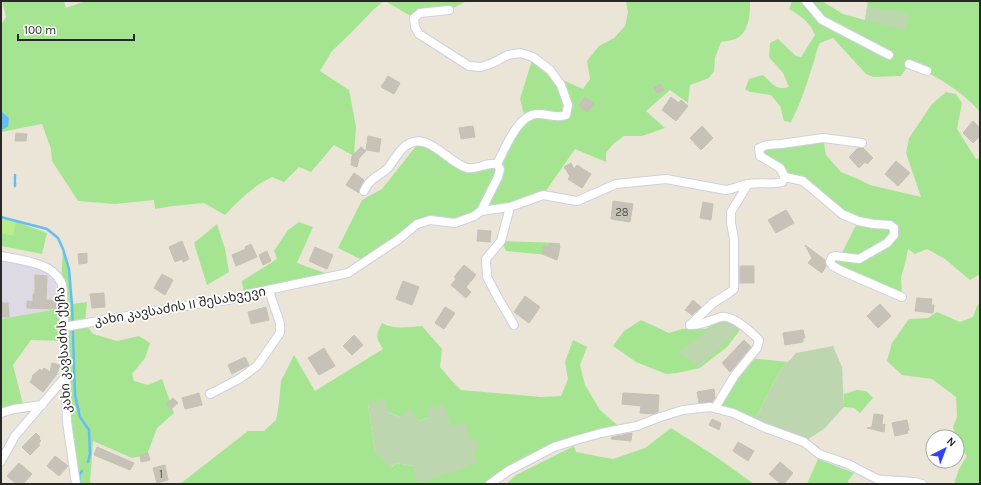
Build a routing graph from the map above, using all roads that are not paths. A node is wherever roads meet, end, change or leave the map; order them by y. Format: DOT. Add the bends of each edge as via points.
graph roads {
  1 [pos="806,1"];
  2 [pos="449,10"];
  3 [pos="889,55"];
  4 [pos="909,64"];
  5 [pos="927,71"];
  6 [pos="862,143"];
  7 [pos="497,164"];
  8 [pos="784,177"];
  9 [pos="748,184"];
  10 [pos="364,191"];
  11 [pos="510,207"];
  12 [pos="481,211"];
  13 [pos="1,256"];
  14 [pos="269,291"];
  15 [pos="902,296"];
  16 [pos="514,325"];
  17 [pos="66,326"];
  18 [pos="66,376"];
  19 [pos="210,394"];
  20 [pos="42,405"];
  21 [pos="715,408"];
  22 [pos="1,413"];
  23 [pos="1,461"];
  24 [pos="76,484"];
  25 [pos="490,484"];
  26 [pos="922,484"];
  1 -- 3 [label="street" via="822,20"];
  2 -- 7 [label="street" via="420,13 414,18 419,34 469,66 482,68 508,55 520,53 533,57 556,77 568,105 566,115 560,117 537,114 530,115 522,121"];
  4 -- 5 [label="street"];
  6 -- 8 [label="street" via="823,138 759,148 760,156 780,168"];
  7 -- 10 [label="street" via="468,168 430,144 420,141 410,143 402,149 387,169 370,181"];
  7 -- 12 [label="street" via="500,169 498,177"];
  8 -- 9 [label="street, კახი კავსაძის II შესახვევი" via="782,182 774,184"];
  8 -- 15 [label="street" via="803,181 842,214 858,221 890,225 894,228 894,236 859,259 835,256 830,262 842,271"];
  9 -- 11 [label="street, კახი კავსაძის II შესახვევი" via="726,190 666,179 642,180 616,184 577,201 543,195"];
  9 -- 21 [label="street" via="731,212 734,289 713,303 690,325 698,326 723,317 740,322 759,340 757,348 735,375"];
  11 -- 12 [label="street, კახი კავსაძის II შესახვევი"];
  11 -- 16 [label="street" via="501,241 486,260 488,277"];
  12 -- 14 [label="street, კახი კავსაძის II შესახვევი" via="454,223 430,220 417,224 393,244 348,273"];
  13 -- 17 [label="street, კახი კავსაძის ქუჩა" via="41,265 52,271 61,282"];
  14 -- 17 [label="street, კახი კავსაძის II შესახვევი" via="230,300"];
  14 -- 19 [label="street" via="280,323 280,333 257,366 240,379"];
  17 -- 18 [label="street, კახი კავსაძის ქუჩა"];
  18 -- 20 [label="street"];
  18 -- 24 [label="street, კახი კავსაძის ქუჩა" via="67,422"];
  20 -- 22 [label="street"];
  20 -- 23 [label="street" via="10,443"];
  21 -- 25 [label="street" via="683,410 637,426 576,440 508,470"];
  21 -- 26 [label="street" via="804,442 819,454 848,464 877,479"];
}
